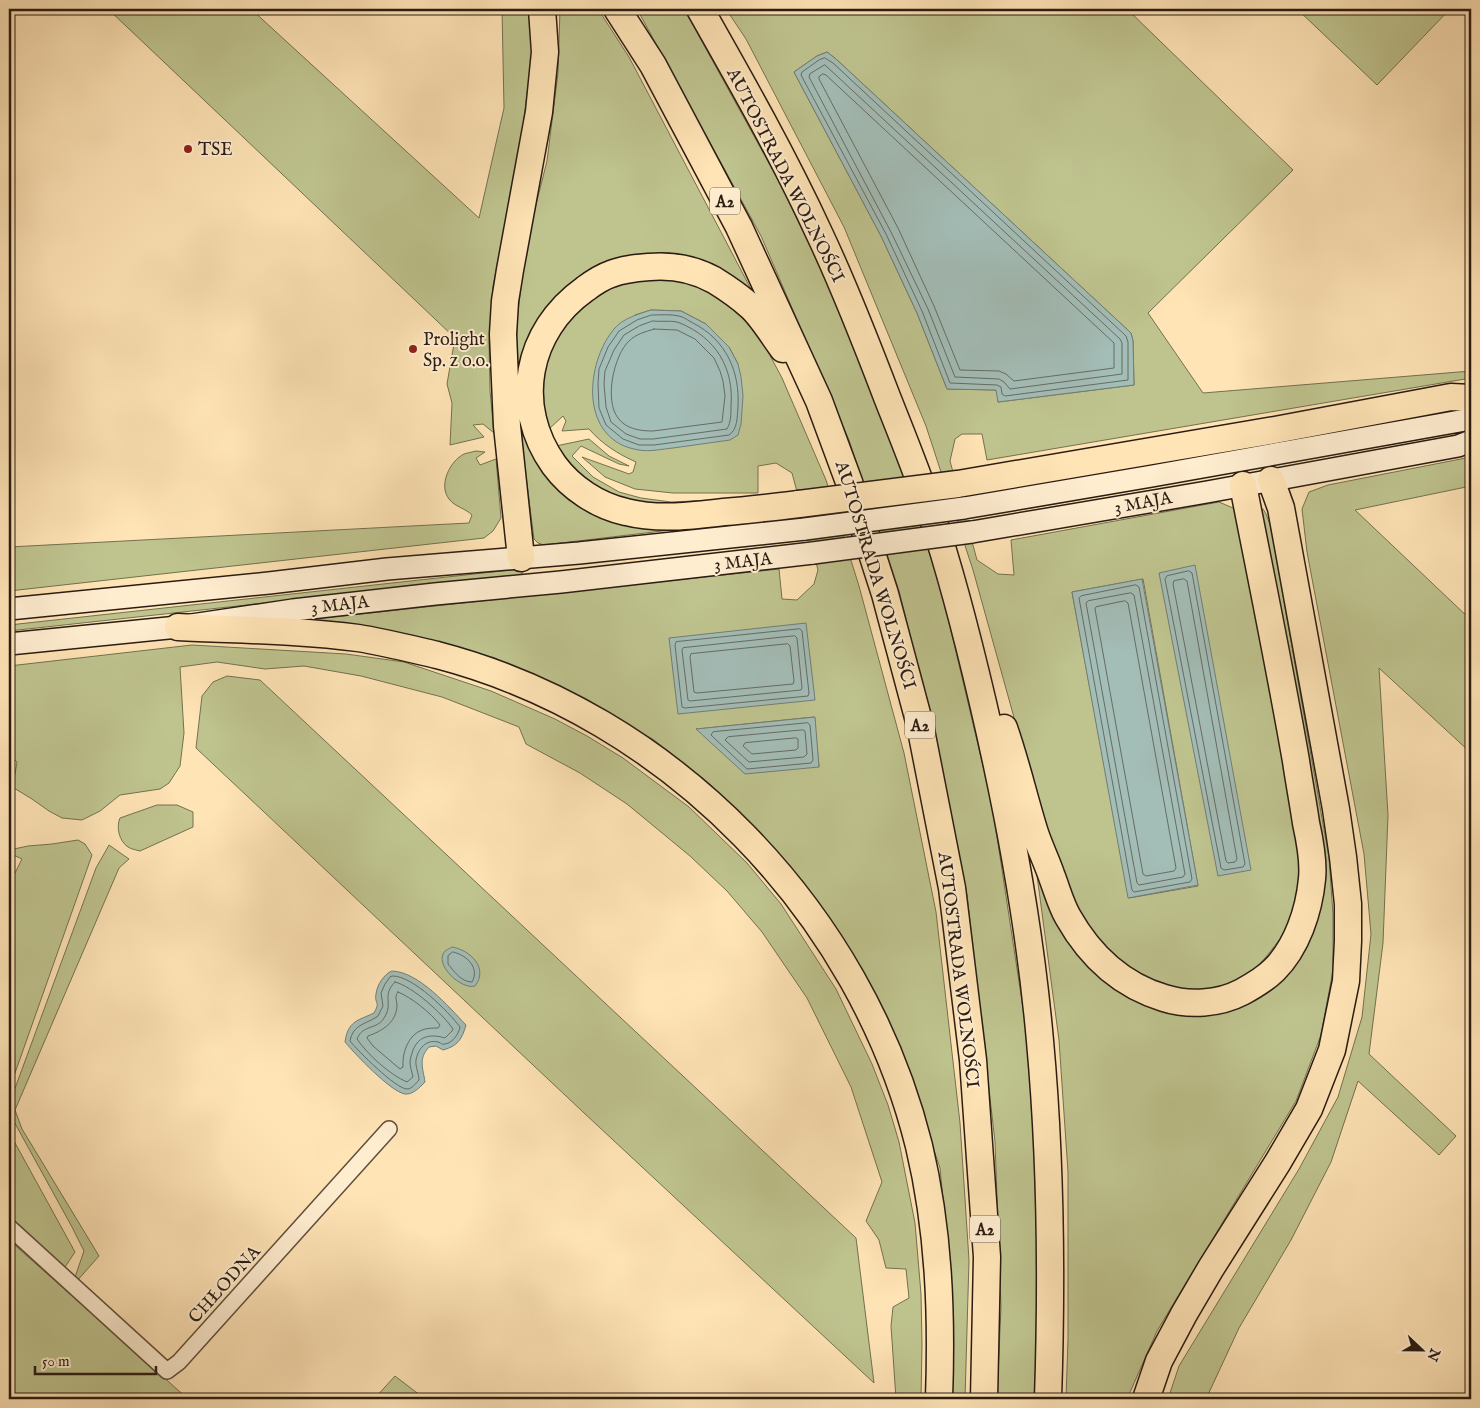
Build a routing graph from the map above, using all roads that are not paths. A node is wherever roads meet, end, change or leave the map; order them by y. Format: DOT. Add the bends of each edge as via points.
graph roads {
  1 [pos="542,9"];
  2 [pos="617,9"];
  3 [pos="700,9"];
  4 [pos="1471,398"];
  5 [pos="819,401"];
  6 [pos="1471,419"];
  7 [pos="1471,441"];
  8 [pos="1250,458"];
  9 [pos="1270,480"];
  10 [pos="1243,485"];
  11 [pos="961,496"];
  12 [pos="802,516"];
  13 [pos="521,558"];
  14 [pos="561,582"];
  15 [pos="9,609"];
  16 [pos="964,620"];
  17 [pos="178,627"];
  18 [pos="9,644"];
  19 [pos="389,1129"];
  20 [pos="9,1228"];
  21 [pos="939,1399"];
  22 [pos="984,1399"];
  23 [pos="1048,1399"];
  24 [pos="1146,1399"];
  1 -- 13 [label="highway" via="545,52 539,112 510,270 503,334 507,426"];
  2 -- 5 [label="highway, AUTOSTRADA WOLNOŚCI / A2" via="653,65 739,227"];
  3 -- 16 [label="highway, AUTOSTRADA WOLNOŚCI" via="820,234 858,322 931,512"];
  4 -- 11 [label="highway" via="1451,398 1275,430"];
  5 -- 12 [label="highway" via="752,308 713,279 670,266 634,268 611,274 573,298 548,327 539,343 531,372 531,415 541,444 558,470 578,490 601,503 623,512 656,517 704,514"];
  5 -- 22 [label="highway, AUTOSTRADA WOLNOŚCI / A2" via="885,594 920,725 952,888 973,1060 986,1247"];
  6 -- 8 [label="main road, 3 MAJA"];
  7 -- 9 [label="main road, 3 MAJA"];
  8 -- 9 [label="main road"];
  8 -- 10 [label="main road"];
  8 -- 11 [label="main road, 3 MAJA"];
  9 -- 10 [label="main road, 3 MAJA"];
  9 -- 24 [label="highway" via="1281,508 1340,837 1348,904 1346,981 1332,1050 1309,1109 1184,1314 1159,1361"];
  10 -- 14 [label="main road, 3 MAJA, bridge" via="972,532"];
  10 -- 16 [label="highway" via="1286,702 1311,847 1312,878 1301,927 1290,950 1274,970 1232,997 1193,1003 1150,994 1129,984 1103,964 1081,937 1067,916 1036,833 1013,754"];
  11 -- 12 [label="highway, bridge"];
  12 -- 13 [label="main road, 3 MAJA" via="579,553"];
  13 -- 14 [label="main road"];
  13 -- 15 [label="main road, 3 MAJA"];
  14 -- 17 [label="main road, 3 MAJA" via="303,609"];
  16 -- 23 [label="highway, AUTOSTRADA WOLNOŚCI" via="1018,872 1040,1039 1050,1220"];
  17 -- 18 [label="main road, 3 MAJA"];
  17 -- 21 [label="highway" via="359,638 439,656 503,677 557,701 623,737 677,775 746,837 811,914 842,961 893,1065 926,1179 936,1250 940,1314"];
  19 -- 20 [label="street, CHŁODNA" via="179,1362 167,1371"];
}
